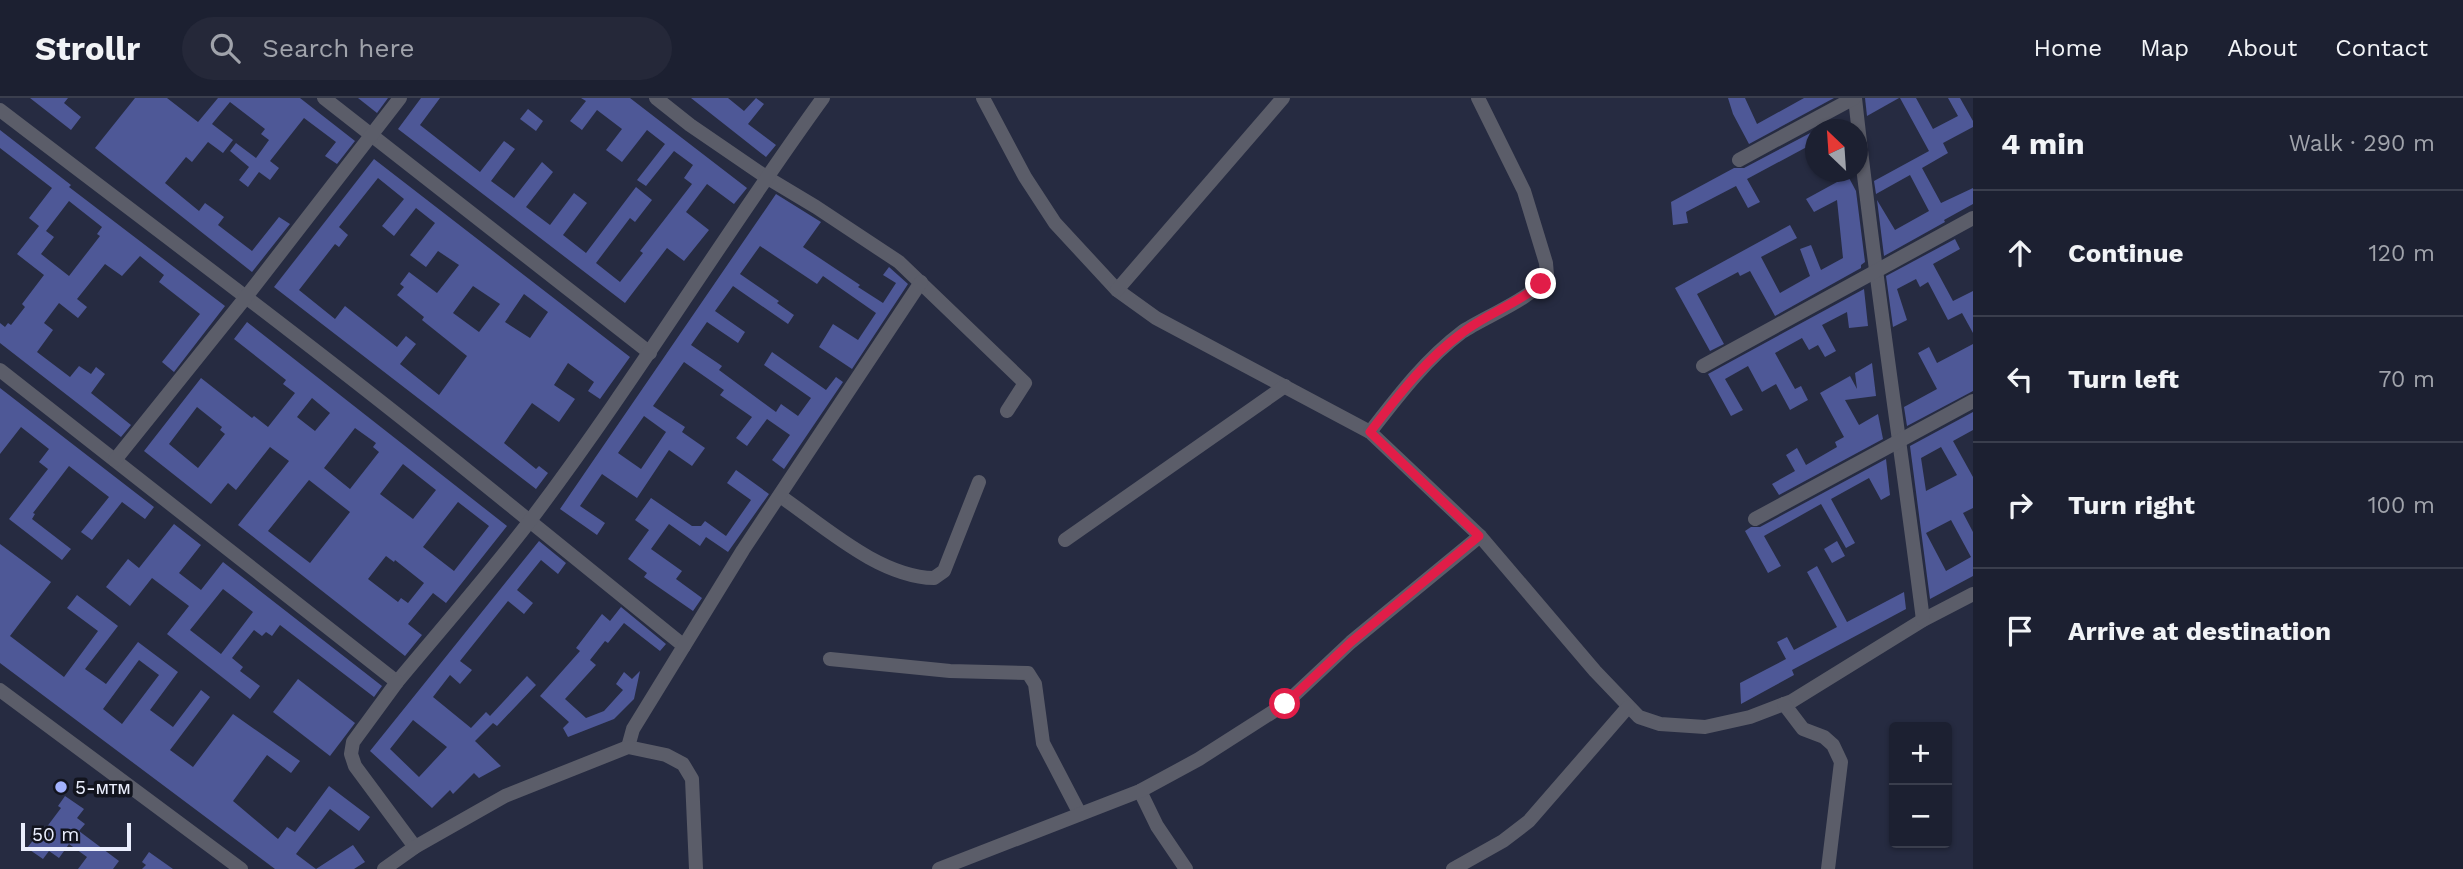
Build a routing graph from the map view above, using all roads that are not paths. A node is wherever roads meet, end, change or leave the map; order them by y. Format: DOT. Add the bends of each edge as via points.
graph roads {
  1 [pos="324,98"];
  2 [pos="400,98"];
  3 [pos="656,98"];
  4 [pos="823,98"];
  5 [pos="983,98"];
  6 [pos="1283,98"];
  7 [pos="1478,98"];
  8 [pos="1854,98"];
  9 [pos="0,110"];
  10 [pos="371,136"];
  11 [pos="1739,160"];
  12 [pos="766,177"];
  13 [pos="1973,218"];
  14 [pos="1875,270"];
  15 [pos="921,282"];
  16 [pos="1117,290"];
  17 [pos="246,297"];
  18 [pos="650,353"];
  19 [pos="1703,366"];
  20 [pos="0,370"];
  21 [pos="1285,386"];
  22 [pos="1973,401"];
  23 [pos="1007,411"];
  24 [pos="1370,432"];
  25 [pos="1900,440"];
  26 [pos="116,460"];
  27 [pos="979,482"];
  28 [pos="780,496"];
  29 [pos="1755,519"];
  30 [pos="529,523"];
  31 [pos="1479,536"];
  32 [pos="1065,540"];
  33 [pos="1973,594"];
  34 [pos="1923,620"];
  35 [pos="684,646"];
  36 [pos="830,659"];
  37 [pos="397,682"];
  38 [pos="0,690"];
  39 [pos="1784,704"];
  40 [pos="1628,707"];
  41 [pos="628,747"];
  42 [pos="1140,791"];
  43 [pos="1080,814"];
  44 [pos="415,847"];
  45 [pos="241,869"];
  46 [pos="384,869"];
  47 [pos="696,869"];
  48 [pos="939,869"];
  49 [pos="1186,869"];
  50 [pos="1453,869"];
  51 [pos="1828,869"];
  1 -- 10 [label="street"];
  2 -- 10 [label="street"];
  3 -- 12 [label="street"];
  4 -- 12 [label="street"];
  5 -- 16 [label="street" via="1055,223"];
  6 -- 16 [label="street"];
  7 -- 24 [label="street" via="1524,191 1547,275 1535,289 1463,332 1441,351 1406,384"];
  8 -- 11 [label="street"];
  8 -- 14 [label="street"];
  9 -- 17 [label="street"];
  10 -- 17 [label="street"];
  10 -- 18 [label="street"];
  12 -- 15 [label="street" via="899,262"];
  12 -- 18 [label="street"];
  13 -- 14 [label="street"];
  14 -- 19 [label="street"];
  14 -- 25 [label="street"];
  15 -- 23 [label="street" via="1025,383"];
  15 -- 28 [label="street"];
  16 -- 21 [label="street" via="1156,318"];
  17 -- 26 [label="street"];
  17 -- 30 [label="street"];
  18 -- 30 [label="street"];
  20 -- 26 [label="street"];
  21 -- 24 [label="street"];
  21 -- 32 [label="street"];
  22 -- 25 [label="street"];
  24 -- 31 [label="street"];
  25 -- 29 [label="street"];
  25 -- 34 [label="street"];
  26 -- 37 [label="street"];
  27 -- 28 [label="street" via="944,571 934,578 896,570 873,559"];
  28 -- 35 [label="street"];
  30 -- 35 [label="street"];
  30 -- 37 [label="street"];
  31 -- 40 [label="street"];
  31 -- 42 [label="street" via="1351,642 1285,704"];
  33 -- 34 [label="street"];
  34 -- 39 [label="street"];
  35 -- 41 [label="street" via="633,729"];
  36 -- 43 [label="street" via="950,671 1028,673 1035,684 1043,743"];
  37 -- 44 [label="street" via="360,731 351,754 355,766"];
  38 -- 45 [label="street"];
  39 -- 40 [label="street" via="1750,717 1704,726 1660,724 1639,717"];
  39 -- 51 [label="street" via="1803,729 1833,745 1841,762"];
  40 -- 50 [label="street" via="1529,821"];
  41 -- 44 [label="street" via="505,796"];
  41 -- 47 [label="street" via="666,755 688,770"];
  42 -- 43 [label="street"];
  42 -- 49 [label="street"];
  43 -- 48 [label="street"];
  44 -- 46 [label="street"];
}
